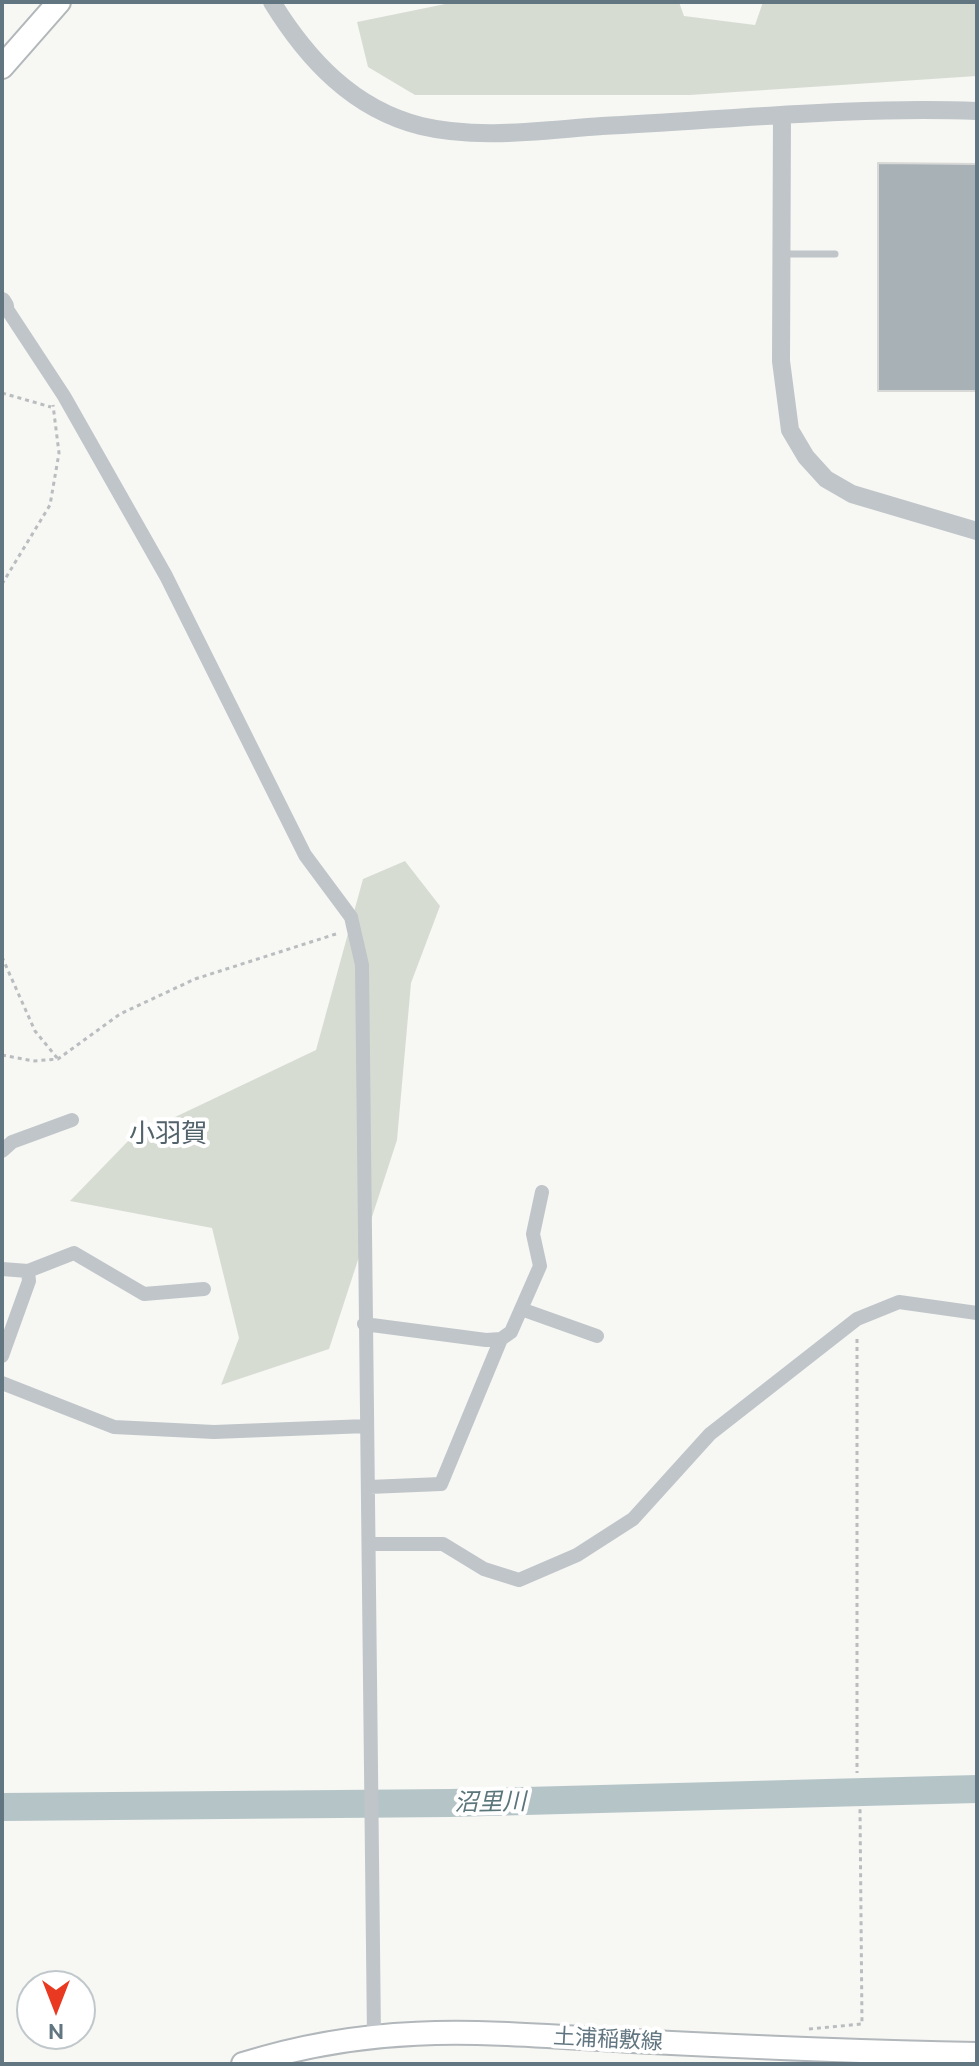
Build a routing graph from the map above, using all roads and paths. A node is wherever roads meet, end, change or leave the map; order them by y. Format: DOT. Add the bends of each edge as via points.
graph roads {
  1 [pos="59,2"];
  2 [pos="272,2"];
  3 [pos="2,67"];
  4 [pos="977,111"];
  5 [pos="782,116"];
  6 [pos="782,254"];
  7 [pos="835,254"];
  8 [pos="4,303"];
  9 [pos="2,393"];
  10 [pos="64,396"];
  11 [pos="51,407"];
  12 [pos="977,531"];
  13 [pos="2,584"];
  14 [pos="354,928"];
  15 [pos="2,957"];
  16 [pos="2,1055"];
  17 [pos="58,1059"];
  18 [pos="72,1120"];
  19 [pos="2,1151"];
  20 [pos="542,1192"];
  21 [pos="2,1269"];
  22 [pos="28,1271"];
  23 [pos="204,1289"];
  24 [pos="521,1309"];
  25 [pos="977,1313"];
  26 [pos="857,1319"];
  27 [pos="364,1324"];
  28 [pos="597,1336"];
  29 [pos="501,1339"];
  30 [pos="2,1356"];
  31 [pos="2,1383"];
  32 [pos="367,1426"];
  33 [pos="369,1487"];
  34 [pos="370,1544"];
  35 [pos="857,1773"];
  36 [pos="860,1809"];
  37 [pos="806,2029"];
  38 [pos="374,2035"];
  39 [pos="977,2054"];
  40 [pos="243,2064"];
  1 -- 3 [label="main road"];
  2 -- 5 [label="street" via="307,55 334,81 421,126 479,132"];
  4 -- 5 [label="street"];
  5 -- 6 [label="street"];
  6 -- 7 [label="lane"];
  6 -- 12 [label="street" via="784,404 790,430 806,457 826,479 852,494"];
  8 -- 10 [label="street"];
  9 -- 11 [label="path"];
  10 -- 11 [label="path"];
  10 -- 14 [label="street" via="166,576 305,855"];
  11 -- 13 [label="path" via="59,428 59,453 50,505"];
  14 -- 17 [label="path" via="195,979 120,1014"];
  14 -- 27 [label="street" via="362,965"];
  15 -- 17 [label="path" via="35,1031"];
  16 -- 17 [label="path"];
  18 -- 19 [label="street" via="12,1142"];
  20 -- 24 [label="street" via="533,1234 540,1266"];
  21 -- 22 [label="street"];
  22 -- 23 [label="street" via="74,1253 144,1294"];
  22 -- 30 [label="street"];
  24 -- 28 [label="street"];
  24 -- 29 [label="street" via="511,1332"];
  25 -- 26 [label="street" via="899,1302"];
  26 -- 34 [label="street" via="710,1434 633,1519 577,1555 519,1580 484,1569 443,1544"];
  26 -- 35 [label="path"];
  27 -- 29 [label="street"];
  27 -- 32 [label="street"];
  29 -- 33 [label="street" via="441,1484"];
  31 -- 32 [label="street" via="114,1427 214,1432"];
  32 -- 33 [label="street"];
  33 -- 34 [label="street"];
  34 -- 38 [label="street"];
  36 -- 37 [label="path" via="862,2024"];
  38 -- 39 [label="main road, 土浦稲敷線" via="452,2030"];
  38 -- 40 [label="main road, 土浦稲敷線"];
}
